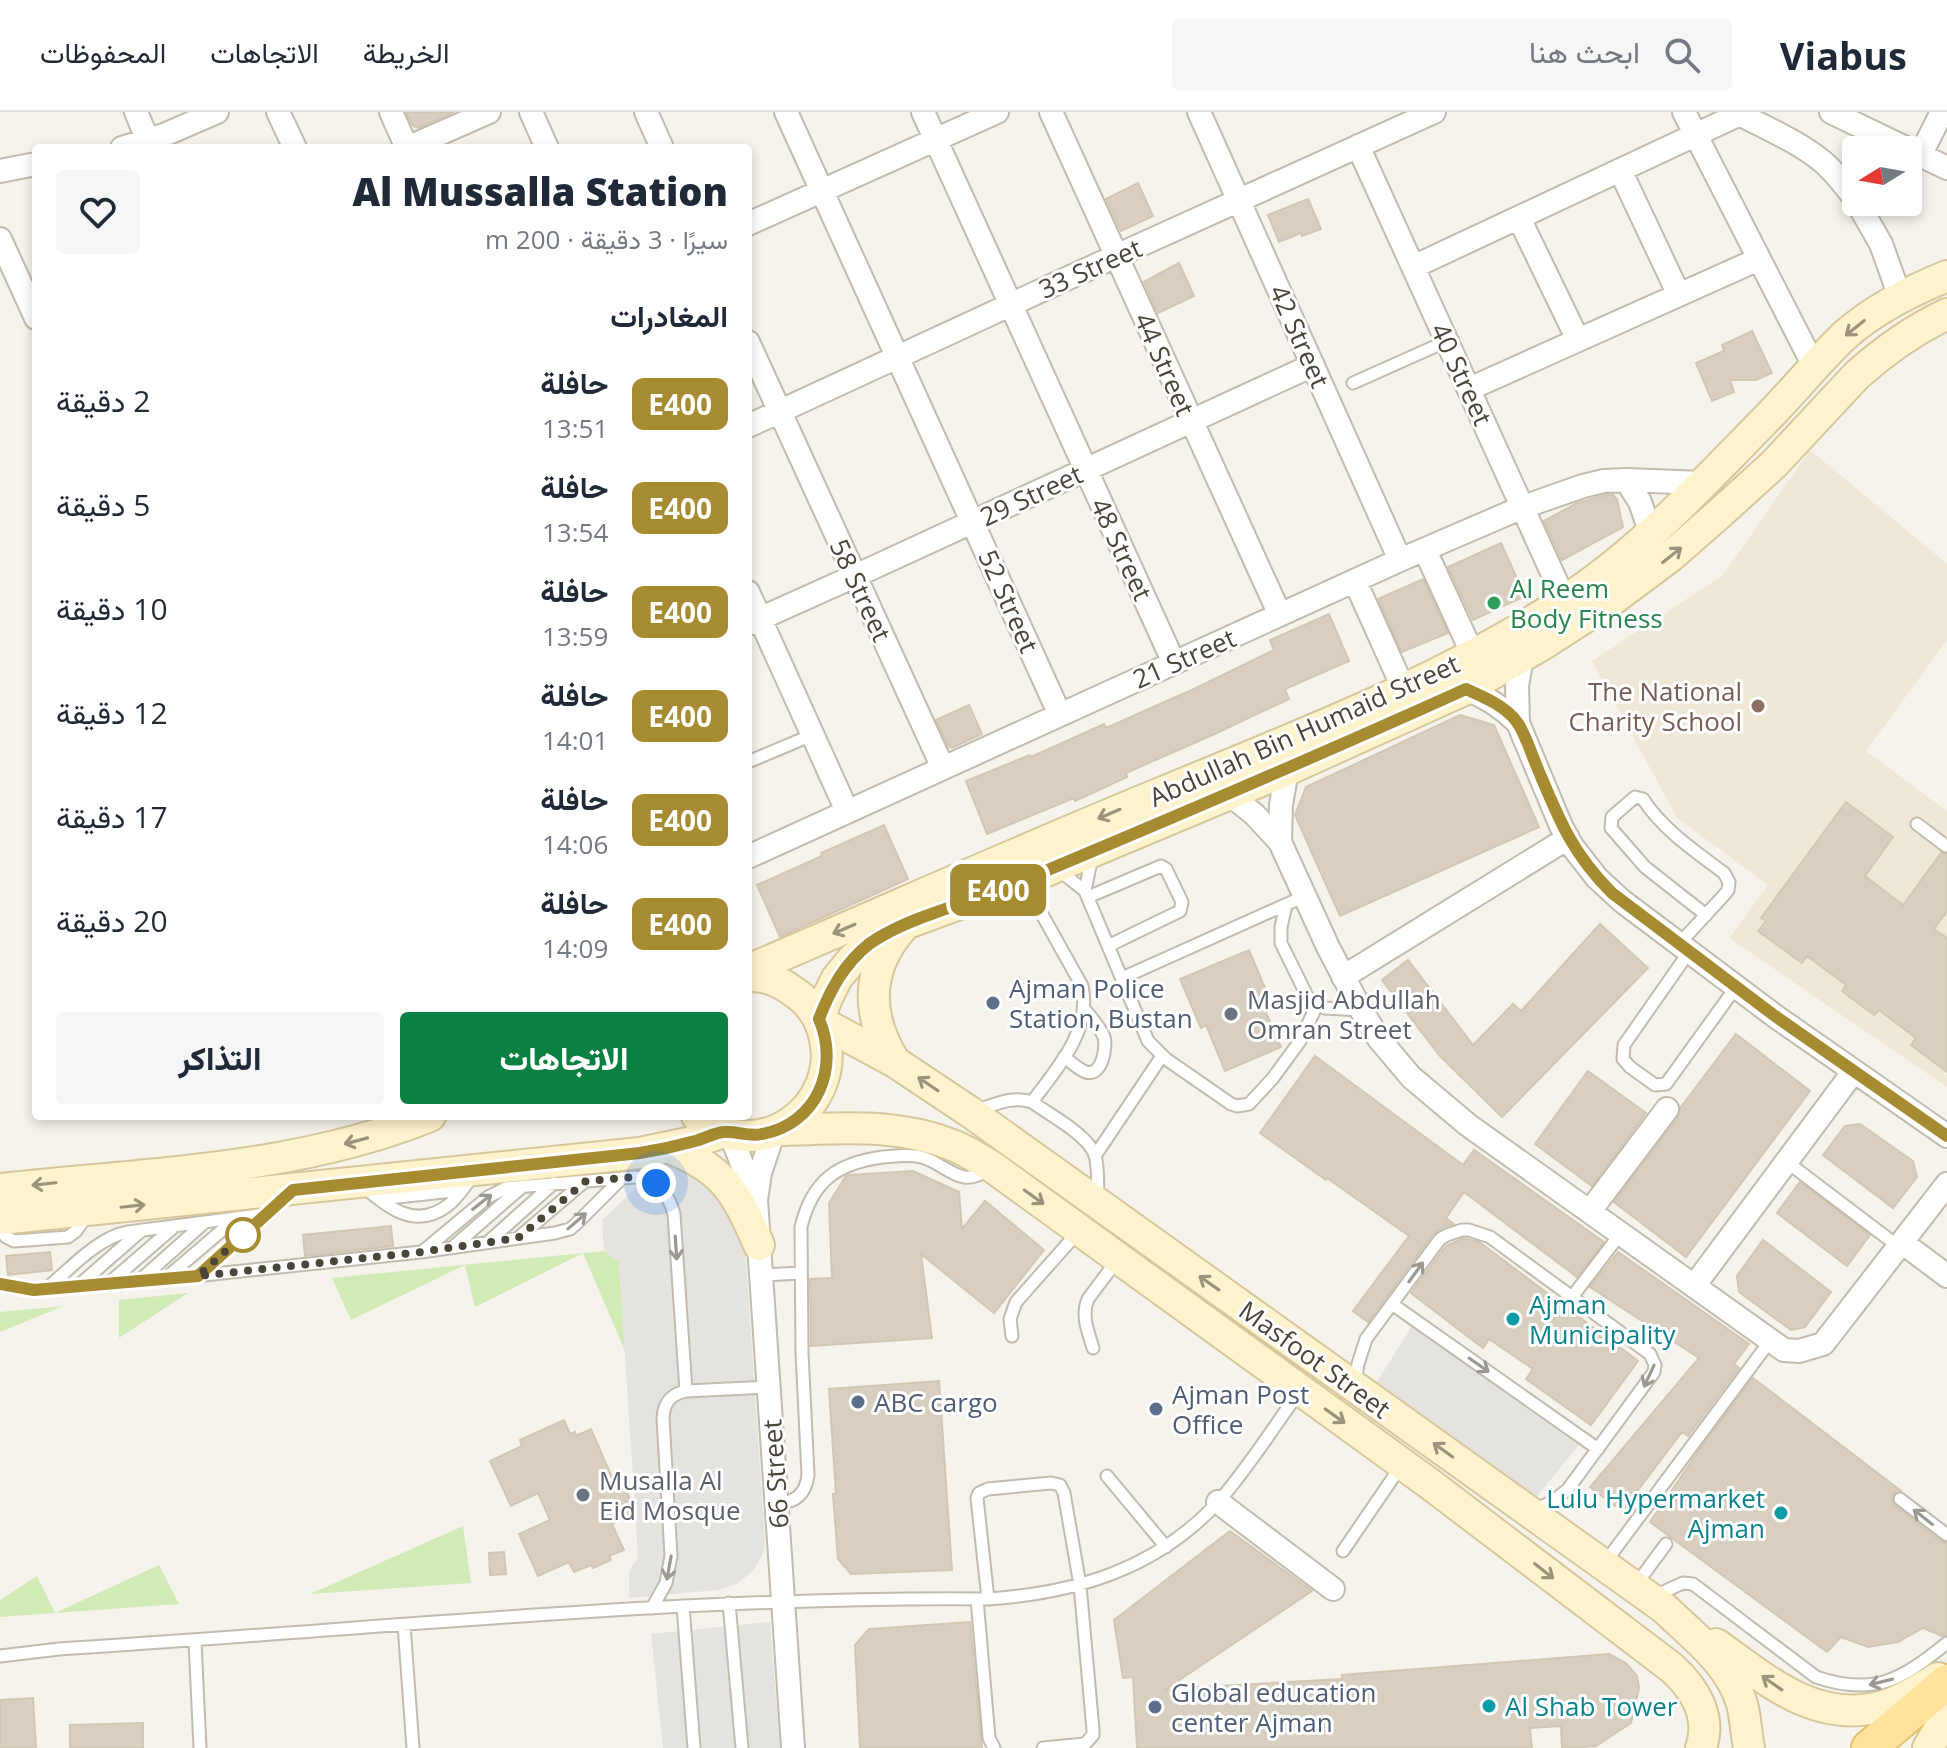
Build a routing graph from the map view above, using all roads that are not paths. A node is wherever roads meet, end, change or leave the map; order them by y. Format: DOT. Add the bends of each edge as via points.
graph roads {
  1 [pos="136,112"];
  2 [pos="217,112"];
  3 [pos="278,112"];
  4 [pos="391,112"];
  5 [pos="489,112"];
  6 [pos="531,112"];
  7 [pos="646,112"];
  8 [pos="786,112"];
  9 [pos="923,112"];
  10 [pos="997,112"];
  11 [pos="1051,112"];
  12 [pos="1199,112"];
  13 [pos="1434,112"];
  14 [pos="1684,112"];
  15 [pos="1831,112"];
  16 [pos="1942,112"];
  17 [pos="1738,113"];
  18 [pos="1696,135"];
  19 [pos="1880,136"];
  20 [pos="935,140"];
  21 [pos="150,144"];
  22 [pos="293,144"];
  23 [pos="405,144"];
  24 [pos="416,144"];
  25 [pos="545,144"];
  26 [pos="660,144"];
  27 [pos="1358,146"];
  28 [pos="1922,152"];
  29 [pos="1922,157"];
  30 [pos="32,165"];
  31 [pos="1947,168"];
  32 [pos="0,169"];
  33 [pos="1620,170"];
  34 [pos="1842,182"];
  35 [pos="823,190"];
  36 [pos="1239,201"];
  37 [pos="1865,216"];
  38 [pos="1519,218"];
  39 [pos="752,222"];
  40 [pos="0,239"];
  41 [pos="1116,256"];
  42 [pos="1759,259"];
  43 [pos="1413,267"];
  44 [pos="1947,276"];
  45 [pos="1679,295"];
  46 [pos="1900,297"];
  47 [pos="1010,304"];
  48 [pos="32,309"];
  49 [pos="1947,314"];
  50 [pos="1578,340"];
  51 [pos="1447,341"];
  52 [pos="752,351"];
  53 [pos="898,356"];
  54 [pos="1313,365"];
  55 [pos="1815,368"];
  56 [pos="1353,383"];
  57 [pos="1469,389"];
  58 [pos="779,411"];
  59 [pos="1191,421"];
  60 [pos="752,424"];
  61 [pos="1086,470"];
  62 [pos="1714,472"];
  63 [pos="1626,480"];
  64 [pos="1750,488"];
  65 [pos="1523,507"];
  66 [pos="974,521"];
  67 [pos="1651,534"];
  68 [pos="1425,550"];
  69 [pos="1400,560"];
  70 [pos="855,576"];
  71 [pos="1355,581"];
  72 [pos="1565,601"];
  73 [pos="1280,615"];
  74 [pos="754,621"];
  75 [pos="1473,655"];
  76 [pos="1522,657"];
  77 [pos="1174,663"];
  78 [pos="1466,689"];
  79 [pos="1404,690"];
  80 [pos="1060,715"];
  81 [pos="1518,723"];
  82 [pos="812,735"];
  83 [pos="752,760"];
  84 [pos="943,768"];
  85 [pos="1287,770"];
  86 [pos="1229,794"];
  87 [pos="847,811"];
  88 [pos="1917,824"];
  89 [pos="1568,838"];
  90 [pos="1280,842"];
  91 [pos="1946,846"];
  92 [pos="1093,851"];
  93 [pos="752,855"];
  94 [pos="1041,873"];
  95 [pos="1087,894"];
  96 [pos="1296,901"];
  97 [pos="1706,915"];
  98 [pos="905,924"];
  99 [pos="1108,946"];
  100 [pos="1684,948"];
  101 [pos="752,968"];
  102 [pos="752,976"];
  103 [pos="1343,977"];
  104 [pos="1122,978"];
  105 [pos="1736,987"];
  106 [pos="1317,1005"];
  107 [pos="1085,1010"];
  108 [pos="1361,1010"];
  109 [pos="820,1020"];
  110 [pos="1162,1056"];
  111 [pos="1064,1057"];
  112 [pos="895,1062"];
  113 [pos="1854,1071"];
  114 [pos="1032,1102"];
  115 [pos="1667,1109"];
  116 [pos="970,1112"];
  117 [pos="702,1120"];
  118 [pos="397,1122"];
  119 [pos="776,1130"];
  120 [pos="727,1132"];
  121 [pos="1947,1136"];
  122 [pos="669,1148"];
  123 [pos="1095,1156"];
  124 [pos="1787,1162"];
  125 [pos="991,1166"];
  126 [pos="622,1178"];
  127 [pos="88,1179"];
  128 [pos="586,1181"];
  129 [pos="554,1183"];
  130 [pos="1947,1184"];
  131 [pos="523,1186"];
  132 [pos="0,1189"];
  133 [pos="293,1190"];
  134 [pos="756,1200"];
  135 [pos="1098,1204"];
  136 [pos="91,1210"];
  137 [pos="1590,1211"];
  138 [pos="266,1214"];
  139 [pos="235,1218"];
  140 [pos="0,1219"];
  141 [pos="205,1222"];
  142 [pos="175,1226"];
  143 [pos="0,1229"];
  144 [pos="142,1230"];
  145 [pos="1080,1230"];
  146 [pos="1621,1233"];
  147 [pos="518,1238"];
  148 [pos="488,1243"];
  149 [pos="1901,1245"];
  150 [pos="453,1248"];
  151 [pos="421,1252"];
  152 [pos="1119,1259"];
  153 [pos="760,1260"];
  154 [pos="801,1273"];
  155 [pos="198,1276"];
  156 [pos="1947,1276"];
  157 [pos="164,1279"];
  158 [pos="139,1281"];
  159 [pos="0,1284"];
  160 [pos="109,1284"];
  161 [pos="77,1286"];
  162 [pos="1694,1286"];
  163 [pos="45,1289"];
  164 [pos="1572,1297"];
  165 [pos="1392,1304"];
  166 [pos="1012,1336"];
  167 [pos="1770,1341"];
  168 [pos="1093,1348"];
  169 [pos="768,1387"];
  170 [pos="1355,1387"];
  171 [pos="1300,1390"];
  172 [pos="686,1391"];
  173 [pos="1598,1449"];
  174 [pos="1403,1464"];
  175 [pos="1107,1476"];
  176 [pos="1485,1480"];
  177 [pos="1430,1484"];
  178 [pos="1900,1499"];
  179 [pos="1218,1502"];
  180 [pos="777,1503"];
  181 [pos="1530,1512"];
  182 [pos="1947,1535"];
  183 [pos="1666,1544"];
  184 [pos="1166,1547"];
  185 [pos="1343,1551"];
  186 [pos="1604,1565"];
  187 [pos="1080,1585"];
  188 [pos="1333,1589"];
  189 [pos="1649,1597"];
  190 [pos="982,1599"];
  191 [pos="784,1601"];
  192 [pos="729,1603"];
  193 [pos="683,1606"];
  194 [pos="652,1608"];
  195 [pos="404,1625"];
  196 [pos="195,1641"];
  197 [pos="1947,1643"];
  198 [pos="0,1656"];
  199 [pos="1947,1672"];
  200 [pos="1947,1682"];
  201 [pos="1947,1715"];
  202 [pos="200,1748"];
  203 [pos="413,1748"];
  204 [pos="694,1748"];
  205 [pos="742,1748"];
  206 [pos="793,1748"];
  207 [pos="994,1748"];
  208 [pos="1043,1748"];
  209 [pos="1701,1748"];
  210 [pos="1749,1748"];
  211 [pos="1869,1748"];
  212 [pos="1928,1748"];
  1 -- 21 [label="street"];
  2 -- 21 [label="street"];
  3 -- 22 [label="street"];
  4 -- 23 [label="street"];
  5 -- 24 [label="street"];
  6 -- 25 [label="street"];
  7 -- 26 [label="street"];
  8 -- 35 [label="street, 52 Street"];
  9 -- 20 [label="street, 48 Street"];
  10 -- 20 [label="street"];
  11 -- 41 [label="street, 44 Street"];
  12 -- 36 [label="street, 42 Street"];
  13 -- 27 [label="street, 33 Street"];
  14 -- 18 [label="street"];
  15 -- 19 [label="street"];
  16 -- 28 [label="street"];
  17 -- 18 [label="street"];
  17 -- 34 [label="street" via="1798,145"];
  18 -- 33 [label="street"];
  18 -- 42 [label="street"];
  20 -- 35 [label="street"];
  20 -- 47 [label="street, 48 Street"];
  27 -- 36 [label="street, 33 Street"];
  27 -- 43 [label="street, 40 Street"];
  29 -- 31 [label="street"];
  30 -- 32 [label="street"];
  33 -- 38 [label="street"];
  33 -- 45 [label="street"];
  35 -- 39 [label="street"];
  35 -- 53 [label="street, 52 Street"];
  36 -- 41 [label="street, 33 Street"];
  36 -- 54 [label="street, 42 Street"];
  37 -- 46 [label="street"];
  38 -- 43 [label="street"];
  38 -- 50 [label="street"];
  40 -- 48 [label="street"];
  41 -- 47 [label="street, 33 Street"];
  41 -- 59 [label="street, 44 Street"];
  42 -- 45 [label="street"];
  42 -- 55 [label="street"];
  43 -- 51 [label="street, 40 Street"];
  44 -- 46 [label="street, Abdullah Bin Humaid Street"];
  45 -- 50 [label="street"];
  46 -- 55 [label="street, Abdullah Bin Humaid Street, one-way" via="1854,328"];
  47 -- 53 [label="street, 33 Street"];
  47 -- 61 [label="street, 48 Street"];
  49 -- 64 [label="street, Abdullah Bin Humaid Street" via="1917,328 1871,362"];
  50 -- 57 [label="street"];
  51 -- 56 [label="lane"];
  51 -- 57 [label="street, 40 Street"];
  52 -- 58 [label="street, 58 Street"];
  53 -- 58 [label="street, 33 Street"];
  53 -- 66 [label="street, 52 Street"];
  54 -- 59 [label="street, 29 Street"];
  54 -- 69 [label="street, 42 Street"];
  55 -- 62 [label="street, Abdullah Bin Humaid Street"];
  57 -- 65 [label="street, 40 Street"];
  58 -- 60 [label="street, 33 Street"];
  58 -- 70 [label="street, 58 Street"];
  59 -- 61 [label="street, 29 Street"];
  59 -- 73 [label="street, 44 Street"];
  61 -- 66 [label="street, 29 Street"];
  61 -- 77 [label="street, 48 Street"];
  62 -- 63 [label="street, 21 Street" via="1664,483"];
  62 -- 64 [label="street" via="1723,471 1732,486"];
  62 -- 67 [label="street, Abdullah Bin Humaid Street"];
  63 -- 65 [label="street, 21 Street" via="1594,483"];
  63 -- 67 [label="street"];
  76 -- 64 [label="street, Abdullah Bin Humaid Street, one-way" via="1612,600"];
  65 -- 68 [label="street, 21 Street"];
  65 -- 72 [label="street, 40 Street"];
  66 -- 70 [label="street, 29 Street"];
  66 -- 80 [label="street, 52 Street"];
  67 -- 72 [label="street, Abdullah Bin Humaid Street"];
  68 -- 69 [label="street, 21 Street"];
  68 -- 75 [label="street"];
  69 -- 71 [label="street, 21 Street"];
  70 -- 74 [label="street, 29 Street"];
  70 -- 84 [label="street, 58 Street"];
  71 -- 73 [label="street, 21 Street"];
  71 -- 79 [label="street"];
  72 -- 75 [label="street, Abdullah Bin Humaid Street"];
  73 -- 77 [label="street, 21 Street"];
  74 -- 82 [label="street"];
  75 -- 79 [label="street, Abdullah Bin Humaid Street"];
  76 -- 78 [label="street, Abdullah Bin Humaid Street"];
  76 -- 81 [label="street"];
  77 -- 80 [label="street, 21 Street"];
  78 -- 81 [label="street" via="1486,697"];
  78 -- 85 [label="street, Abdullah Bin Humaid Street"];
  79 -- 101 [label="street, Abdullah Bin Humaid Street, one-way"];
  80 -- 84 [label="street, 21 Street"];
  81 -- 89 [label="street"];
  82 -- 83 [label="lane"];
  82 -- 87 [label="street"];
  84 -- 87 [label="street, 21 Street"];
  85 -- 86 [label="street, Abdullah Bin Humaid Street"];
  85 -- 90 [label="street"];
  86 -- 90 [label="street"];
  86 -- 92 [label="street, Abdullah Bin Humaid Street"];
  87 -- 93 [label="street, 21 Street"];
  88 -- 91 [label="lane"];
  89 -- 100 [label="street" via="1612,893"];
  89 -- 103 [label="street"];
  90 -- 96 [label="street"];
  92 -- 94 [label="street, Abdullah Bin Humaid Street"];
  92 -- 95 [label="lane"];
  94 -- 95 [label="lane"];
  94 -- 98 [label="street, Abdullah Bin Humaid Street"];
  94 -- 107 [label="lane" via="1039,909 1082,986"];
  95 -- 99 [label="lane"];
  95 -- 99 [label="lane" via="1161,866 1182,902 1180,911"];
  96 -- 103 [label="street"];
  96 -- 104 [label="lane"];
  96 -- 106 [label="lane" via="1281,927 1281,943 1309,1000"];
  97 -- 97 [label="lane" via="1728,890 1727,877 1635,797 1612,817 1611,828 1645,867"];
  97 -- 100 [label="lane"];
  98 -- 109 [label="street, Abdullah Bin Humaid Street" via="851,961 837,978"];
  98 -- 112 [label="street" via="881,959 873,1002 876,1023"];
  99 -- 104 [label="lane"];
  100 -- 105 [label="street"];
  100 -- 105 [label="lane" via="1624,1045 1623,1059 1630,1067 1655,1085 1666,1084"];
  102 -- 109 [label="street" via="782,983"];
  103 -- 108 [label="street"];
  104 -- 110 [label="lane" via="1144,1033"];
  105 -- 113 [label="street"];
  106 -- 108 [label="lane"];
  106 -- 110 [label="lane" via="1287,1060 1243,1106 1231,1104"];
  107 -- 111 [label="lane"];
  107 -- 111 [label="lane" via="1105,1039 1100,1065 1086,1072"];
  108 -- 137 [label="street" via="1394,1059 1429,1094"];
  109 -- 112 [label="street, Masfoot Street"];
  109 -- 119 [label="street" via="828,1064 822,1085 812,1104"];
  110 -- 123 [label="lane"];
  111 -- 114 [label="lane"];
  116 -- 112 [label="street, Masfoot Street, one-way"];
  113 -- 121 [label="street"];
  113 -- 124 [label="street"];
  114 -- 116 [label="lane" via="1012,1099"];
  114 -- 123 [label="lane" via="1086,1141"];
  115 -- 137 [label="street"];
  116 -- 135 [label="street, Masfoot Street"];
  117 -- 120 [label="street"];
  118 -- 127 [label="street, one-way" via="323,1150"];
  119 -- 120 [label="street, Masfoot Street" via="759,1135"];
  119 -- 125 [label="street, Masfoot Street" via="861,1127 909,1132 955,1146"];
  119 -- 134 [label="street, 66 Street"];
  120 -- 122 [label="street, Masfoot Street"];
  120 -- 134 [label="street, 66 Street"];
  122 -- 133 [label="street, Masfoot Street" via="470,1180 369,1191"];
  122 -- 153 [label="street" via="705,1164 734,1192"];
  123 -- 135 [label="lane"];
  124 -- 149 [label="lane"];
  124 -- 162 [label="street"];
  125 -- 145 [label="street, Masfoot Street, one-way"];
  125 -- 154 [label="lane" via="977,1176 960,1177 926,1158 905,1155 854,1162 838,1170 824,1180 805,1210"];
  126 -- 128 [label="lane"];
  147 -- 126 [label="lane, one-way" via="570,1229"];
  126 -- 172 [label="lane, one-way" via="646,1178 671,1202"];
  127 -- 132 [label="street, one-way"];
  127 -- 136 [label="street" via="97,1197"];
  128 -- 129 [label="lane"];
  128 -- 147 [label="lane"];
  129 -- 131 [label="lane"];
  129 -- 148 [label="lane"];
  130 -- 149 [label="street"];
  131 -- 150 [label="lane"];
  151 -- 131 [label="lane, one-way" via="488,1197"];
  136 -- 133 [label="street, Masfoot Street, one-way"];
  133 -- 138 [label="lane"];
  134 -- 153 [label="street, 66 Street"];
  170 -- 135 [label="street, Masfoot Street, one-way"];
  136 -- 140 [label="street, Masfoot Street"];
  136 -- 143 [label="lane" via="68,1237 14,1241"];
  137 -- 146 [label="street"];
  138 -- 139 [label="lane"];
  138 -- 155 [label="lane"];
  139 -- 141 [label="lane"];
  139 -- 157 [label="lane"];
  141 -- 142 [label="lane"];
  141 -- 158 [label="lane"];
  142 -- 144 [label="lane"];
  142 -- 160 [label="lane"];
  144 -- 161 [label="lane"];
  144 -- 163 [label="lane" via="107,1239"];
  145 -- 152 [label="street, Masfoot Street"];
  145 -- 166 [label="lane" via="1016,1302"];
  146 -- 162 [label="street"];
  146 -- 164 [label="lane"];
  147 -- 148 [label="lane"];
  148 -- 150 [label="lane"];
  149 -- 156 [label="street"];
  149 -- 167 [label="street" via="1823,1344 1790,1351"];
  150 -- 151 [label="lane"];
  151 -- 155 [label="lane"];
  152 -- 168 [label="lane" via="1085,1305"];
  152 -- 171 [label="street, Masfoot Street"];
  153 -- 154 [label="lane"];
  153 -- 169 [label="street, 66 Street"];
  154 -- 180 [label="lane" via="807,1485 795,1500"];
  155 -- 157 [label="lane"];
  157 -- 158 [label="lane"];
  158 -- 160 [label="lane"];
  159 -- 163 [label="lane"];
  160 -- 161 [label="lane"];
  161 -- 163 [label="lane"];
  162 -- 167 [label="street"];
  165 -- 164 [label="lane, one-way" via="1440,1239 1462,1230 1490,1237"];
  164 -- 173 [label="lane, one-way" via="1650,1354 1655,1365"];
  165 -- 170 [label="lane" via="1366,1339"];
  165 -- 173 [label="lane, one-way"];
  167 -- 186 [label="lane"];
  169 -- 172 [label="lane"];
  169 -- 180 [label="street, 66 Street"];
  176 -- 170 [label="street, Masfoot Street, one-way"];
  171 -- 174 [label="street, Masfoot Street, one-way"];
  171 -- 179 [label="lane"];
  172 -- 194 [label="lane, one-way" via="671,1396 663,1410 671,1556 666,1583"];
  173 -- 181 [label="lane" via="1568,1489"];
  174 -- 177 [label="street, Masfoot Street"];
  174 -- 185 [label="lane"];
  175 -- 184 [label="lane"];
  176 -- 177 [label="street" via="1486,1489 1474,1497"];
  176 -- 181 [label="street, Masfoot Street"];
  177 -- 209 [label="street, Masfoot Street, one-way" via="1687,1682 1704,1721"];
  182 -- 178 [label="lane, one-way"];
  179 -- 184 [label="lane"];
  179 -- 188 [label="street"];
  180 -- 191 [label="street, 66 Street"];
  181 -- 186 [label="street, Masfoot Street"];
  183 -- 189 [label="lane"];
  184 -- 187 [label="lane"];
  186 -- 189 [label="street, Masfoot Street"];
  187 -- 190 [label="lane"];
  187 -- 190 [label="lane" via="1060,1485 988,1489 977,1498"];
  187 -- 208 [label="lane" via="1093,1735 1085,1744"];
  197 -- 189 [label="lane, one-way" via="1901,1676 1850,1686 1816,1677 1693,1584 1678,1584"];
  199 -- 189 [label="street, one-way" via="1884,1706 1829,1709 1783,1691"];
  189 -- 210 [label="street, Masfoot Street" via="1728,1672 1743,1708"];
  190 -- 191 [label="lane"];
  190 -- 207 [label="lane" via="989,1738"];
  191 -- 192 [label="lane"];
  191 -- 206 [label="street, 66 Street"];
  192 -- 193 [label="lane"];
  192 -- 205 [label="lane"];
  193 -- 194 [label="lane"];
  193 -- 204 [label="lane"];
  194 -- 195 [label="lane"];
  195 -- 196 [label="lane"];
  195 -- 203 [label="lane"];
  196 -- 198 [label="lane"];
  196 -- 202 [label="lane"];
  200 -- 211 [label="main road"];
  201 -- 212 [label="street"];
}
